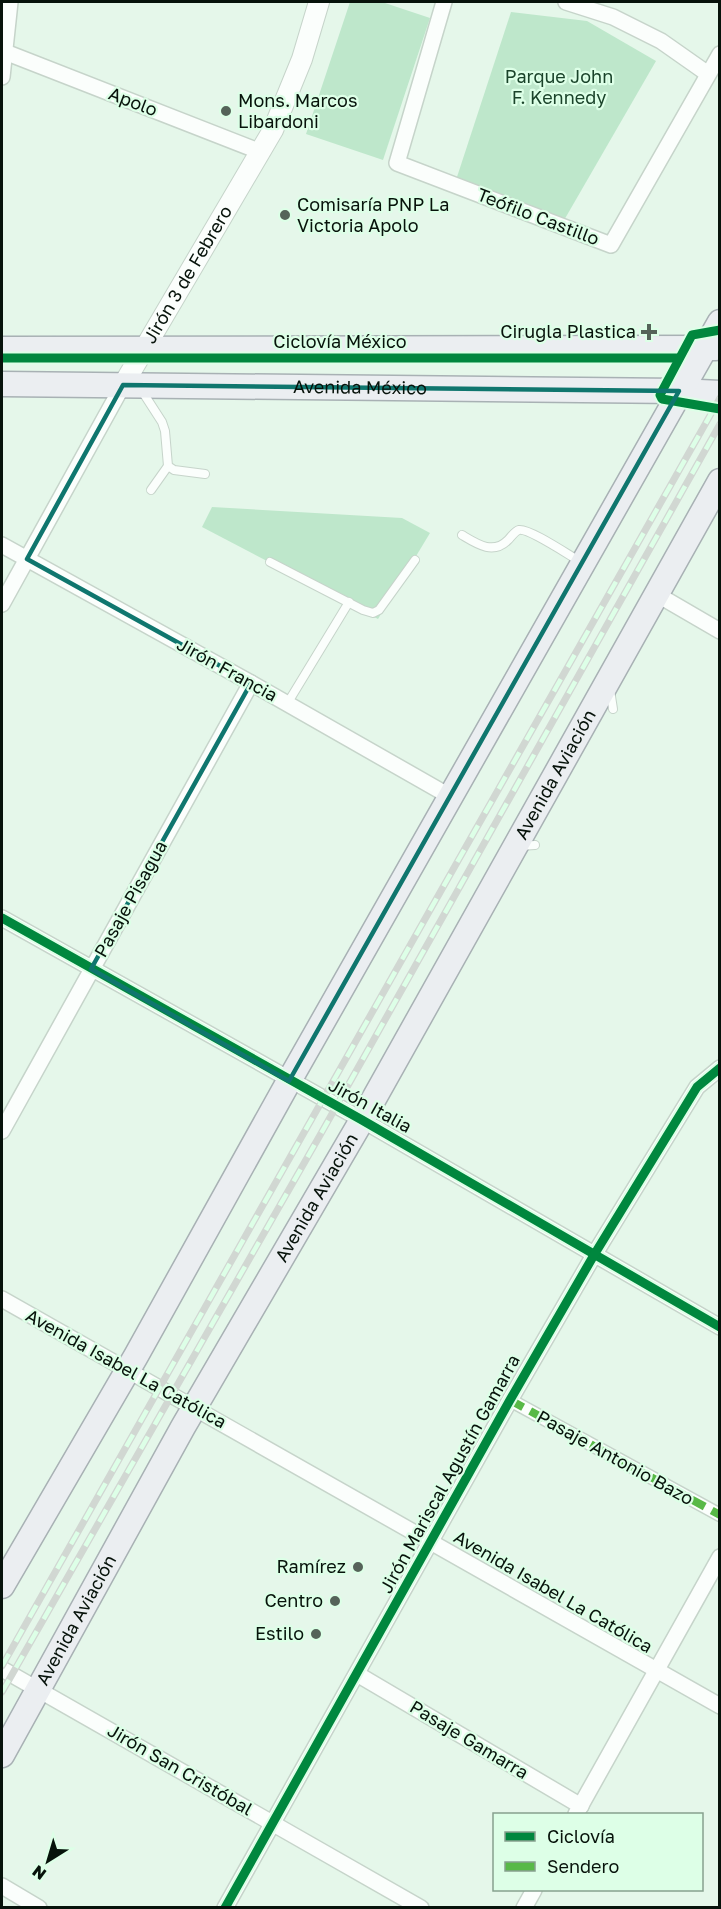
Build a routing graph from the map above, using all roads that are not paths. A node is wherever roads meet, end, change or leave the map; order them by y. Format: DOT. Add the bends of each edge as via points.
graph roads {
  1 [pos="10,2"];
  2 [pos="319,2"];
  3 [pos="444,2"];
  4 [pos="566,2"];
  5 [pos="5,52"];
  6 [pos="720,54"];
  7 [pos="708,74"];
  8 [pos="2,77"];
  9 [pos="261,152"];
  10 [pos="720,322"];
  11 [pos="144,348"];
  12 [pos="712,348"];
  13 [pos="2,349"];
  14 [pos="2,384"];
  15 [pos="131,385"];
  16 [pos="679,391"];
  17 [pos="720,393"];
  18 [pos="168,466"];
  19 [pos="205,474"];
  20 [pos="720,482"];
  21 [pos="151,490"];
  22 [pos="462,535"];
  23 [pos="2,545"];
  24 [pos="27,559"];
  25 [pos="415,560"];
  26 [pos="270,562"];
  27 [pos="582,563"];
  28 [pos="658,595"];
  29 [pos="350,602"];
  30 [pos="2,604"];
  31 [pos="720,631"];
  32 [pos="609,681"];
  33 [pos="251,683"];
  34 [pos="287,704"];
  35 [pos="613,709"];
  36 [pos="451,797"];
  37 [pos="2,918"];
  38 [pos="91,969"];
  39 [pos="720,1068"];
  40 [pos="289,1081"];
  41 [pos="6,1112"];
  42 [pos="362,1120"];
  43 [pos="2,1131"];
  44 [pos="594,1255"];
  45 [pos="2,1299"];
  46 [pos="720,1327"];
  47 [pos="128,1371"];
  48 [pos="510,1400"];
  49 [pos="195,1407"];
  50 [pos="720,1515"];
  51 [pos="431,1542"];
  52 [pos="720,1557"];
  53 [pos="2,1586"];
  54 [pos="2,1669"];
  55 [pos="657,1670"];
  56 [pos="357,1674"];
  57 [pos="38,1690"];
  58 [pos="720,1706"];
  59 [pos="2,1755"];
  60 [pos="579,1810"];
  61 [pos="272,1823"];
  62 [pos="2,1886"];
  63 [pos="533,1891"];
  64 [pos="39,1908"];
  65 [pos="225,1908"];
  66 [pos="421,1908"];
  67 [pos="524,1908"];
  1 -- 5 [label="street"];
  2 -- 9 [label="street, Jirón 3 de Febrero" via="294,79"];
  3 -- 7 [label="street, Teófilo Castillo" via="398,163 611,245"];
  4 -- 7 [label="street" via="613,17 661,41"];
  5 -- 8 [label="street"];
  5 -- 9 [label="street, Apolo"];
  6 -- 7 [label="street"];
  9 -- 11 [label="street, Jirón 3 de Febrero"];
  10 -- 12 [label="main road"];
  11 -- 12 [label="main road"];
  11 -- 13 [label="main road"];
  11 -- 15 [label="street, Jirón 3 de Febrero"];
  12 -- 16 [label="main road"];
  14 -- 15 [label="main road, Avenida México"];
  15 -- 16 [label="main road, Avenida México"];
  15 -- 18 [label="lane" via="162,422"];
  15 -- 24 [label="street, Jirón 3 de Febrero"];
  16 -- 17 [label="main road, Avenida México"];
  16 -- 27 [label="main road"];
  18 -- 19 [label="lane"];
  18 -- 21 [label="lane"];
  20 -- 28 [label="main road, Avenida Aviación"];
  22 -- 27 [label="lane" via="492,548 522,531"];
  23 -- 24 [label="street, Jirón Francia"];
  24 -- 30 [label="street, Jirón 3 de Febrero"];
  24 -- 33 [label="street, Jirón Francia"];
  25 -- 29 [label="lane" via="379,610 368,612"];
  26 -- 29 [label="lane"];
  27 -- 36 [label="main road"];
  28 -- 31 [label="street"];
  28 -- 32 [label="main road, Avenida Aviación"];
  29 -- 34 [label="lane"];
  32 -- 35 [label="lane"];
  32 -- 42 [label="main road, Avenida Aviación" via="525,846"];
  33 -- 34 [label="street, Jirón Francia"];
  33 -- 38 [label="street, Pasaje Pisagua"];
  34 -- 36 [label="street, Jirón Francia"];
  36 -- 40 [label="main road"];
  37 -- 38 [label="street, Jirón Italia"];
  38 -- 40 [label="street, Jirón Italia"];
  38 -- 41 [label="street, Pasaje Pisagua"];
  39 -- 44 [label="street, Jirón Mariscal Agustín Gamarra" via="698,1087"];
  40 -- 42 [label="street, Jirón Italia"];
  40 -- 47 [label="main road"];
  41 -- 43 [label="street, Pasaje Pisagua"];
  42 -- 44 [label="street, Jirón Italia"];
  42 -- 49 [label="main road, Avenida Aviación"];
  44 -- 46 [label="street, Jirón Italia"];
  44 -- 48 [label="street, Jirón Mariscal Agustín Gamarra"];
  45 -- 47 [label="street, Avenida Isabel La Católica"];
  47 -- 49 [label="street, Avenida Isabel La Católica"];
  47 -- 53 [label="main road"];
  48 -- 50 [label="street, Pasaje Antonio Bazo"];
  48 -- 51 [label="street, Jirón Mariscal Agustín Gamarra"];
  49 -- 51 [label="street, Avenida Isabel La Católica"];
  49 -- 57 [label="main road, Avenida Aviación"];
  51 -- 55 [label="street, Avenida Isabel La Católica"];
  51 -- 56 [label="street, Jirón Mariscal Agustín Gamarra"];
  52 -- 55 [label="street"];
  54 -- 57 [label="street, Jirón San Cristóbal"];
  55 -- 58 [label="street, Avenida Isabel La Católica"];
  55 -- 60 [label="street"];
  56 -- 60 [label="street, Pasaje Gamarra"];
  56 -- 61 [label="street, Jirón Mariscal Agustín Gamarra"];
  57 -- 59 [label="main road, Avenida Aviación"];
  57 -- 61 [label="street, Jirón San Cristóbal"];
  61 -- 65 [label="street, Jirón Mariscal Agustín Gamarra"];
  61 -- 66 [label="street, Jirón San Cristóbal"];
  62 -- 64 [label="street"];
  63 -- 67 [label="street"];
}
